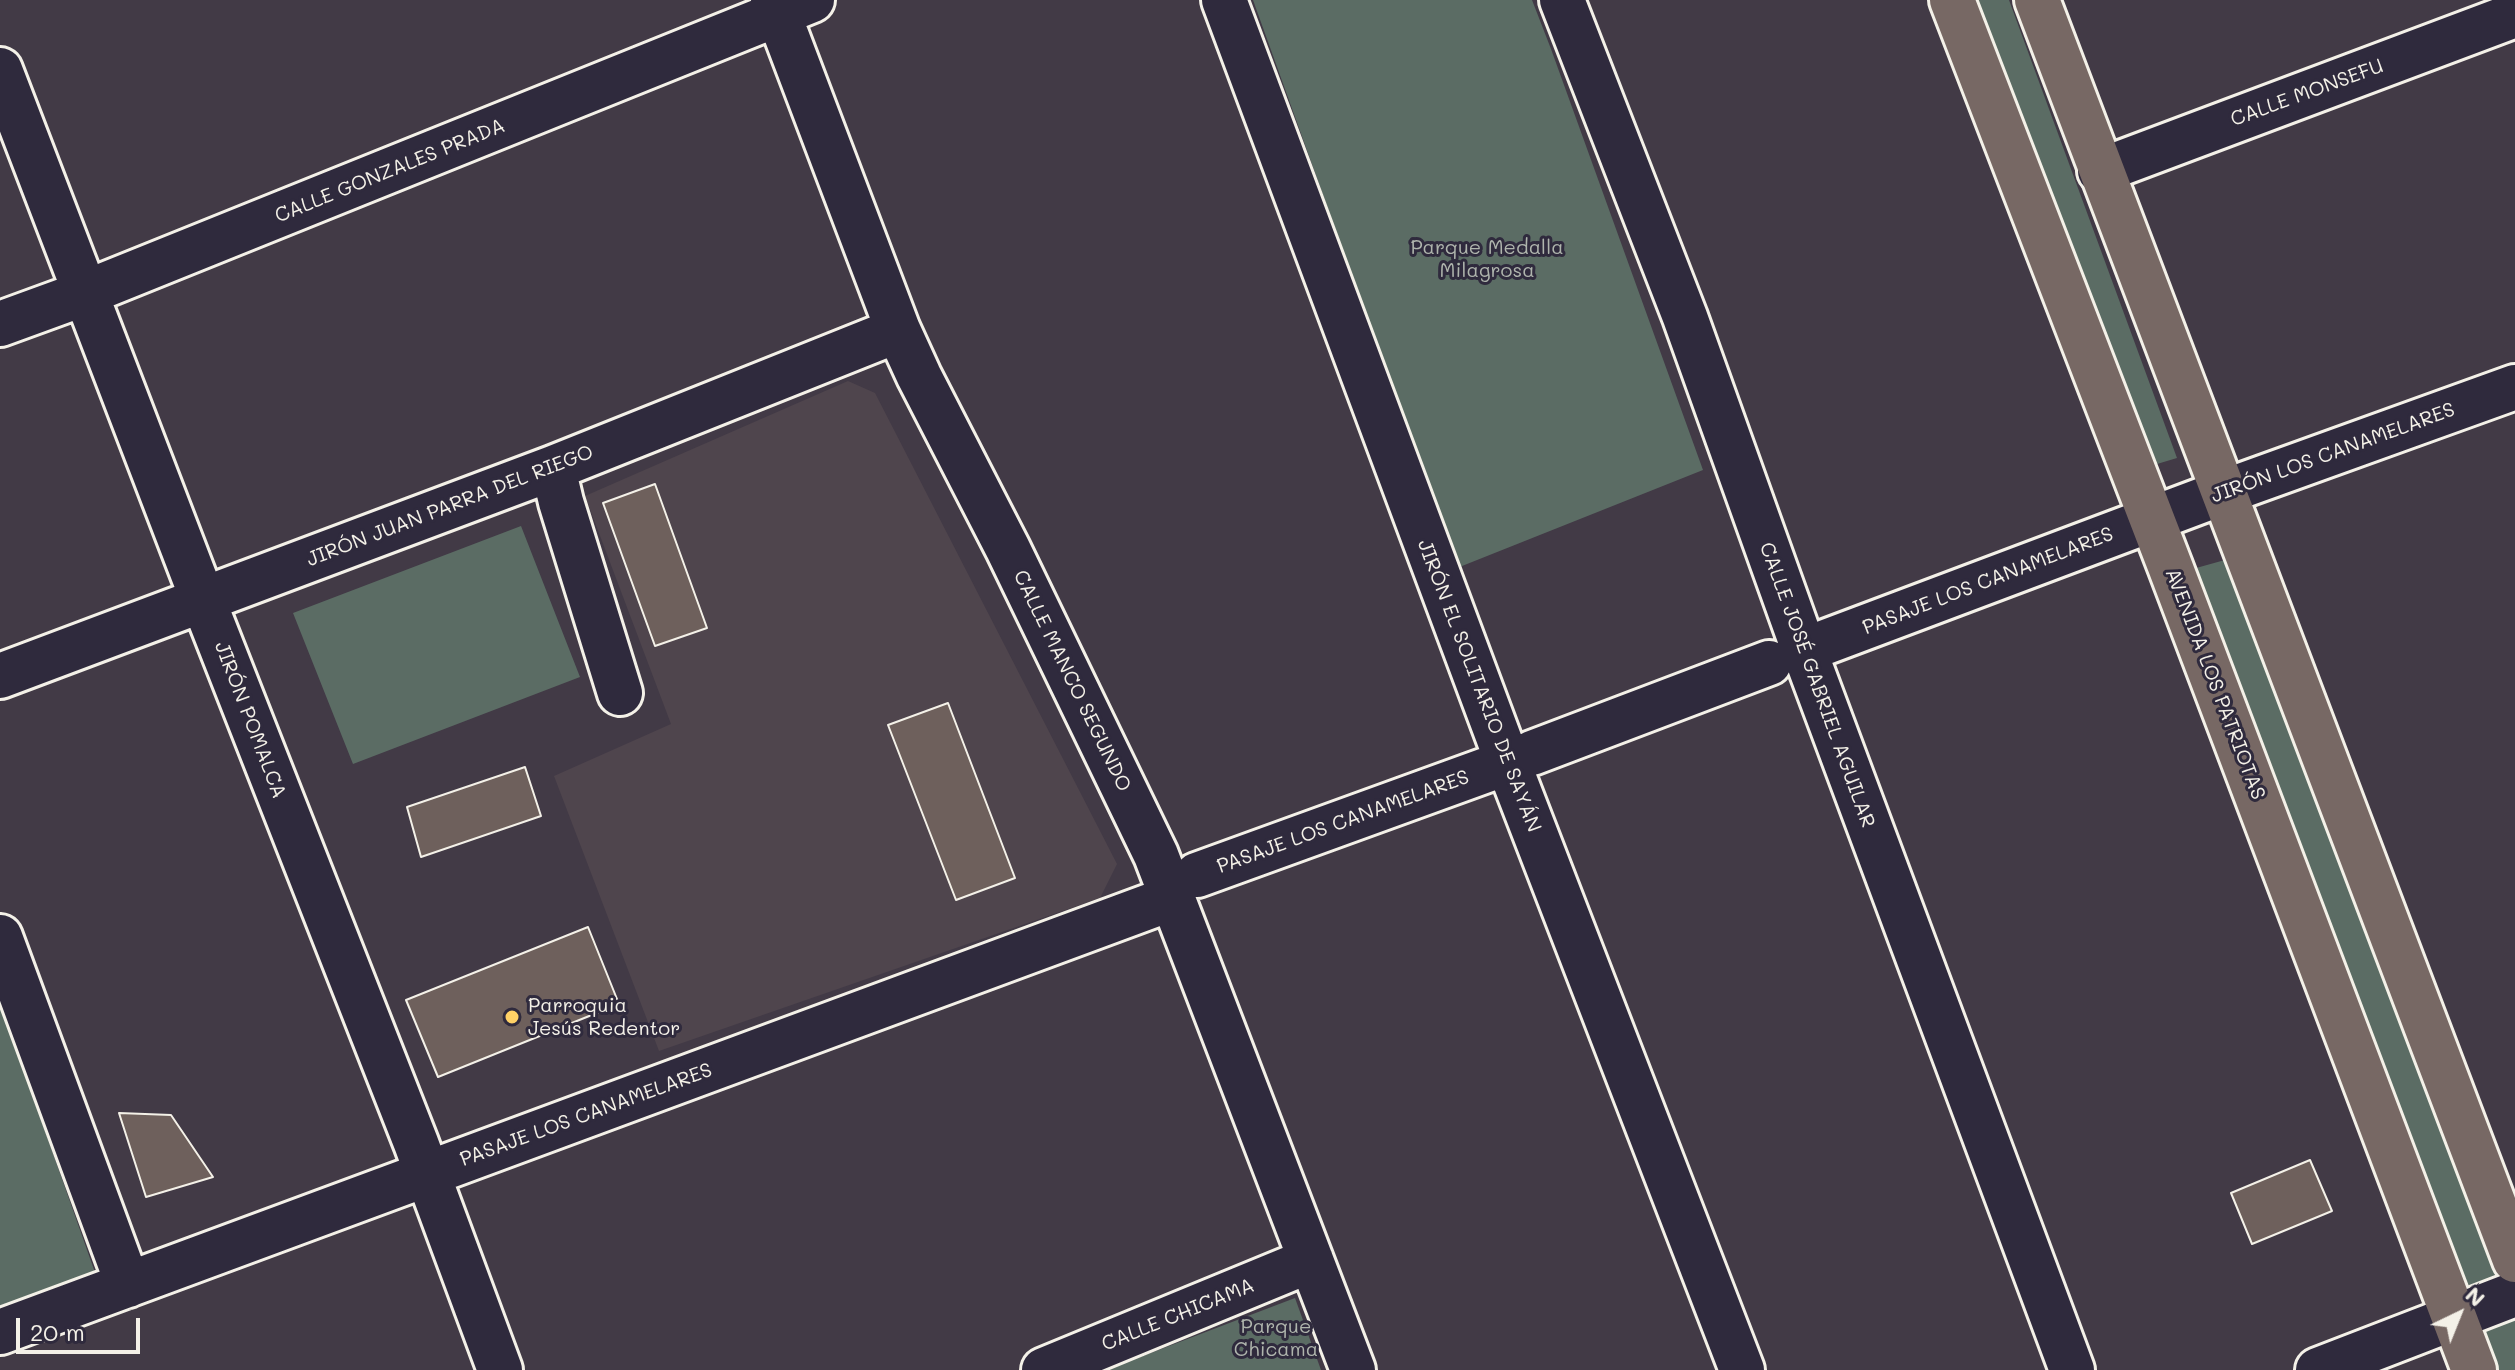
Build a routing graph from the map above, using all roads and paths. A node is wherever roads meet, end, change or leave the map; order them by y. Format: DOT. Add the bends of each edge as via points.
graph roads {
  1 [pos="1224,0"];
  2 [pos="1562,0"];
  3 [pos="1952,0"];
  4 [pos="2037,0"];
  5 [pos="787,5"];
  6 [pos="2515,15"];
  7 [pos="0,70"];
  8 [pos="2100,171"];
  9 [pos="85,293"];
  10 [pos="0,324"];
  11 [pos="898,330"];
  12 [pos="2515,387"];
  13 [pos="553,468"];
  14 [pos="2224,492"];
  15 [pos="2152,520"];
  16 [pos="203,600"];
  17 [pos="1823,643"];
  18 [pos="1769,663"];
  19 [pos="0,676"];
  20 [pos="620,693"];
  21 [pos="1532,753"];
  22 [pos="1489,769"];
  23 [pos="1184,886"];
  24 [pos="0,937"];
  25 [pos="427,1174"];
  26 [pos="1311,1260"];
  27 [pos="2515,1260"];
  28 [pos="128,1285"];
  29 [pos="2515,1294"];
  30 [pos="2454,1318"];
  31 [pos="0,1332"];
  32 [pos="500,1370"];
  33 [pos="1044,1370"];
  34 [pos="1353,1370"];
  35 [pos="1742,1370"];
  36 [pos="2072,1370"];
  37 [pos="2318,1370"];
  38 [pos="2474,1370"];
  1 -- 35 [label="street, JIRÓN EL SOLITARIO DE SAYÁN" via="1497,734"];
  2 -- 36 [label="street, CALLE JOSÉ GABRIEL AGUILAR" via="1685,317"];
  3 -- 15 [label="main road, AVENIDA LOS PATRIOTAS"];
  4 -- 8 [label="main road"];
  5 -- 9 [label="street, CALLE GONZALES PRADA"];
  5 -- 11 [label="street, CALLE MANCO SEGUNDO"];
  6 -- 8 [label="street, CALLE MONSEFU"];
  7 -- 9 [label="street, JIRÓN POMALCA"];
  8 -- 14 [label="main road"];
  9 -- 10 [label="street, CALLE GONZALES PRADA"];
  9 -- 16 [label="street, JIRÓN POMALCA"];
  11 -- 13 [label="street, JIRÓN JUAN PARRA DEL RIEGO"];
  11 -- 23 [label="street, CALLE MANCO SEGUNDO" via="1156,855"];
  12 -- 14 [label="street, JIRÓN LOS CANAMELARES"];
  13 -- 16 [label="street, JIRÓN JUAN PARRA DEL RIEGO"];
  13 -- 20 [label="street"];
  14 -- 15 [label="street, JIRÓN LOS CANAMELARES"];
  14 -- 27 [label="main road"];
  15 -- 17 [label="street, PASAJE LOS CANAMELARES"];
  15 -- 30 [label="main road, AVENIDA LOS PATRIOTAS"];
  16 -- 19 [label="street, JIRÓN JUAN PARRA DEL RIEGO"];
  16 -- 25 [label="street, JIRÓN POMALCA"];
  18 -- 21 [label="street"];
  22 -- 23 [label="street, PASAJE LOS CANAMELARES"];
  23 -- 25 [label="street, PASAJE LOS CANAMELARES"];
  23 -- 26 [label="street, CALLE MANCO SEGUNDO"];
  24 -- 28 [label="street"];
  25 -- 28 [label="street, PASAJE LOS CANAMELARES"];
  25 -- 32 [label="street, JIRÓN POMALCA"];
  26 -- 33 [label="street, CALLE CHICAMA"];
  26 -- 34 [label="street, CALLE MANCO SEGUNDO"];
  28 -- 31 [label="street, PASAJE LOS CANAMELARES"];
  29 -- 30 [label="street"];
  30 -- 37 [label="street"];
  30 -- 38 [label="main road, AVENIDA LOS PATRIOTAS"];
}
